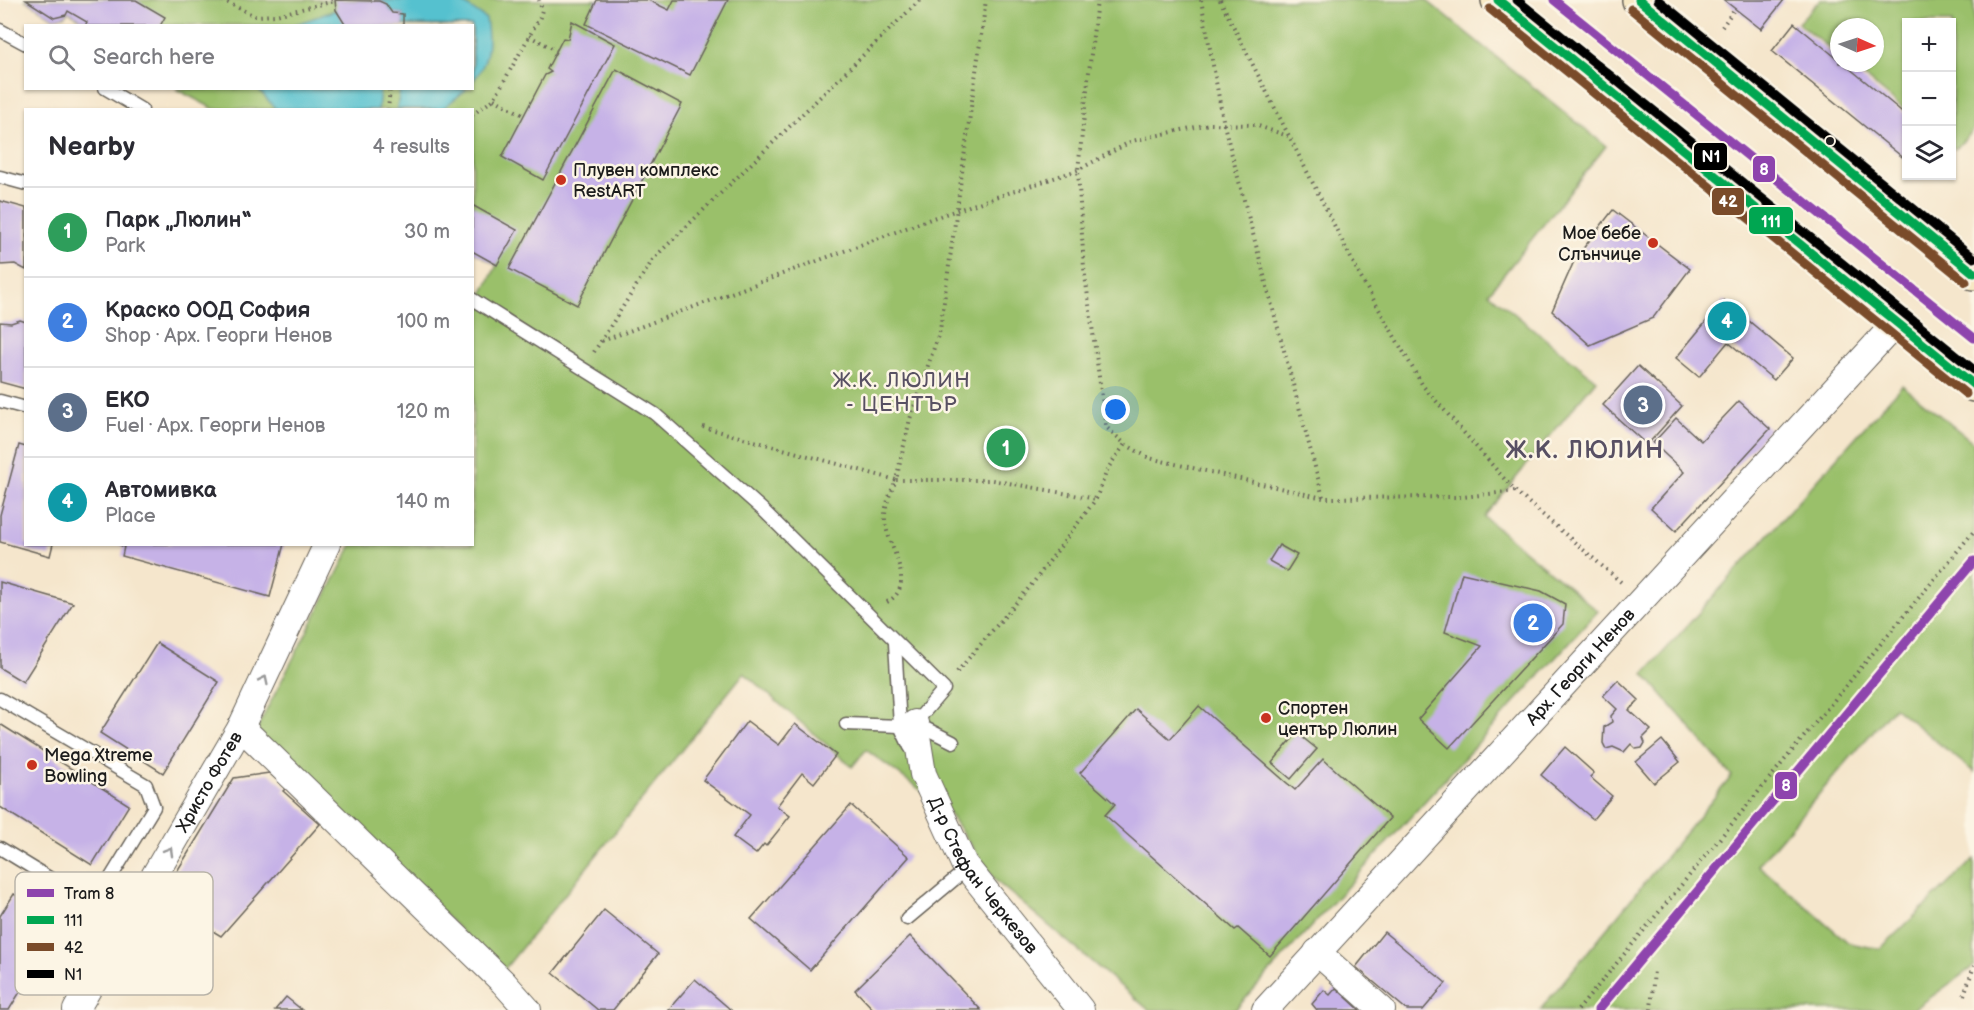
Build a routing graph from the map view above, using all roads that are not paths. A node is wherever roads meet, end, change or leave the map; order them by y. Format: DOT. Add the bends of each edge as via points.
graph roads {
  1 [pos="1498,0"];
  2 [pos="1639,0"];
  3 [pos="0,30"];
  4 [pos="24,43"];
  5 [pos="108,90"];
  6 [pos="139,108"];
  7 [pos="0,177"];
  8 [pos="24,183"];
  9 [pos="1974,273"];
  10 [pos="474,300"];
  11 [pos="1895,324"];
  12 [pos="1974,385"];
  13 [pos="0,401"];
  14 [pos="24,407"];
  15 [pos="326,546"];
  16 [pos="895,643"];
  17 [pos="0,699"];
  18 [pos="846,724"];
  19 [pos="907,724"];
  20 [pos="241,727"];
  21 [pos="952,742"];
  22 [pos="0,848"];
  23 [pos="968,868"];
  24 [pos="39,872"];
  25 [pos="114,872"];
  26 [pos="156,872"];
  27 [pos="907,919"];
  28 [pos="1317,952"];
  29 [pos="85,995"];
  30 [pos="76,1010"];
  31 [pos="528,1010"];
  32 [pos="1081,1010"];
  33 [pos="1265,1010"];
  34 [pos="1382,1010"];
  1 -- 11 [label="main road"];
  2 -- 9 [label="main road"];
  3 -- 4 [label="lane"];
  5 -- 6 [label="lane"];
  7 -- 8 [label="lane"];
  10 -- 16 [label="lane" via="655,414 763,510 867,610"];
  11 -- 12 [label="main road"];
  11 -- 28 [label="street, Арх. Георги Ненов"];
  13 -- 14 [label="lane"];
  20 -- 15 [label="street, Христо Фотев, one-way"];
  16 -- 19 [label="lane"];
  16 -- 19 [label="lane" via="944,689"];
  17 -- 25 [label="lane" via="146,784 154,807"];
  18 -- 19 [label="lane"];
  19 -- 21 [label="lane"];
  19 -- 23 [label="street, Д-р Стефан Черкезов" via="923,774"];
  26 -- 20 [label="street, Христо Фотев, one-way"];
  20 -- 31 [label="street"];
  22 -- 24 [label="lane"];
  23 -- 27 [label="lane"];
  23 -- 32 [label="street, Д-р Стефан Черкезов"];
  28 -- 33 [label="street, Арх. Георги Ненов"];
  28 -- 34 [label="street"];
  30 -- 29 [label="street, Христо Фотев, one-way"];
}
